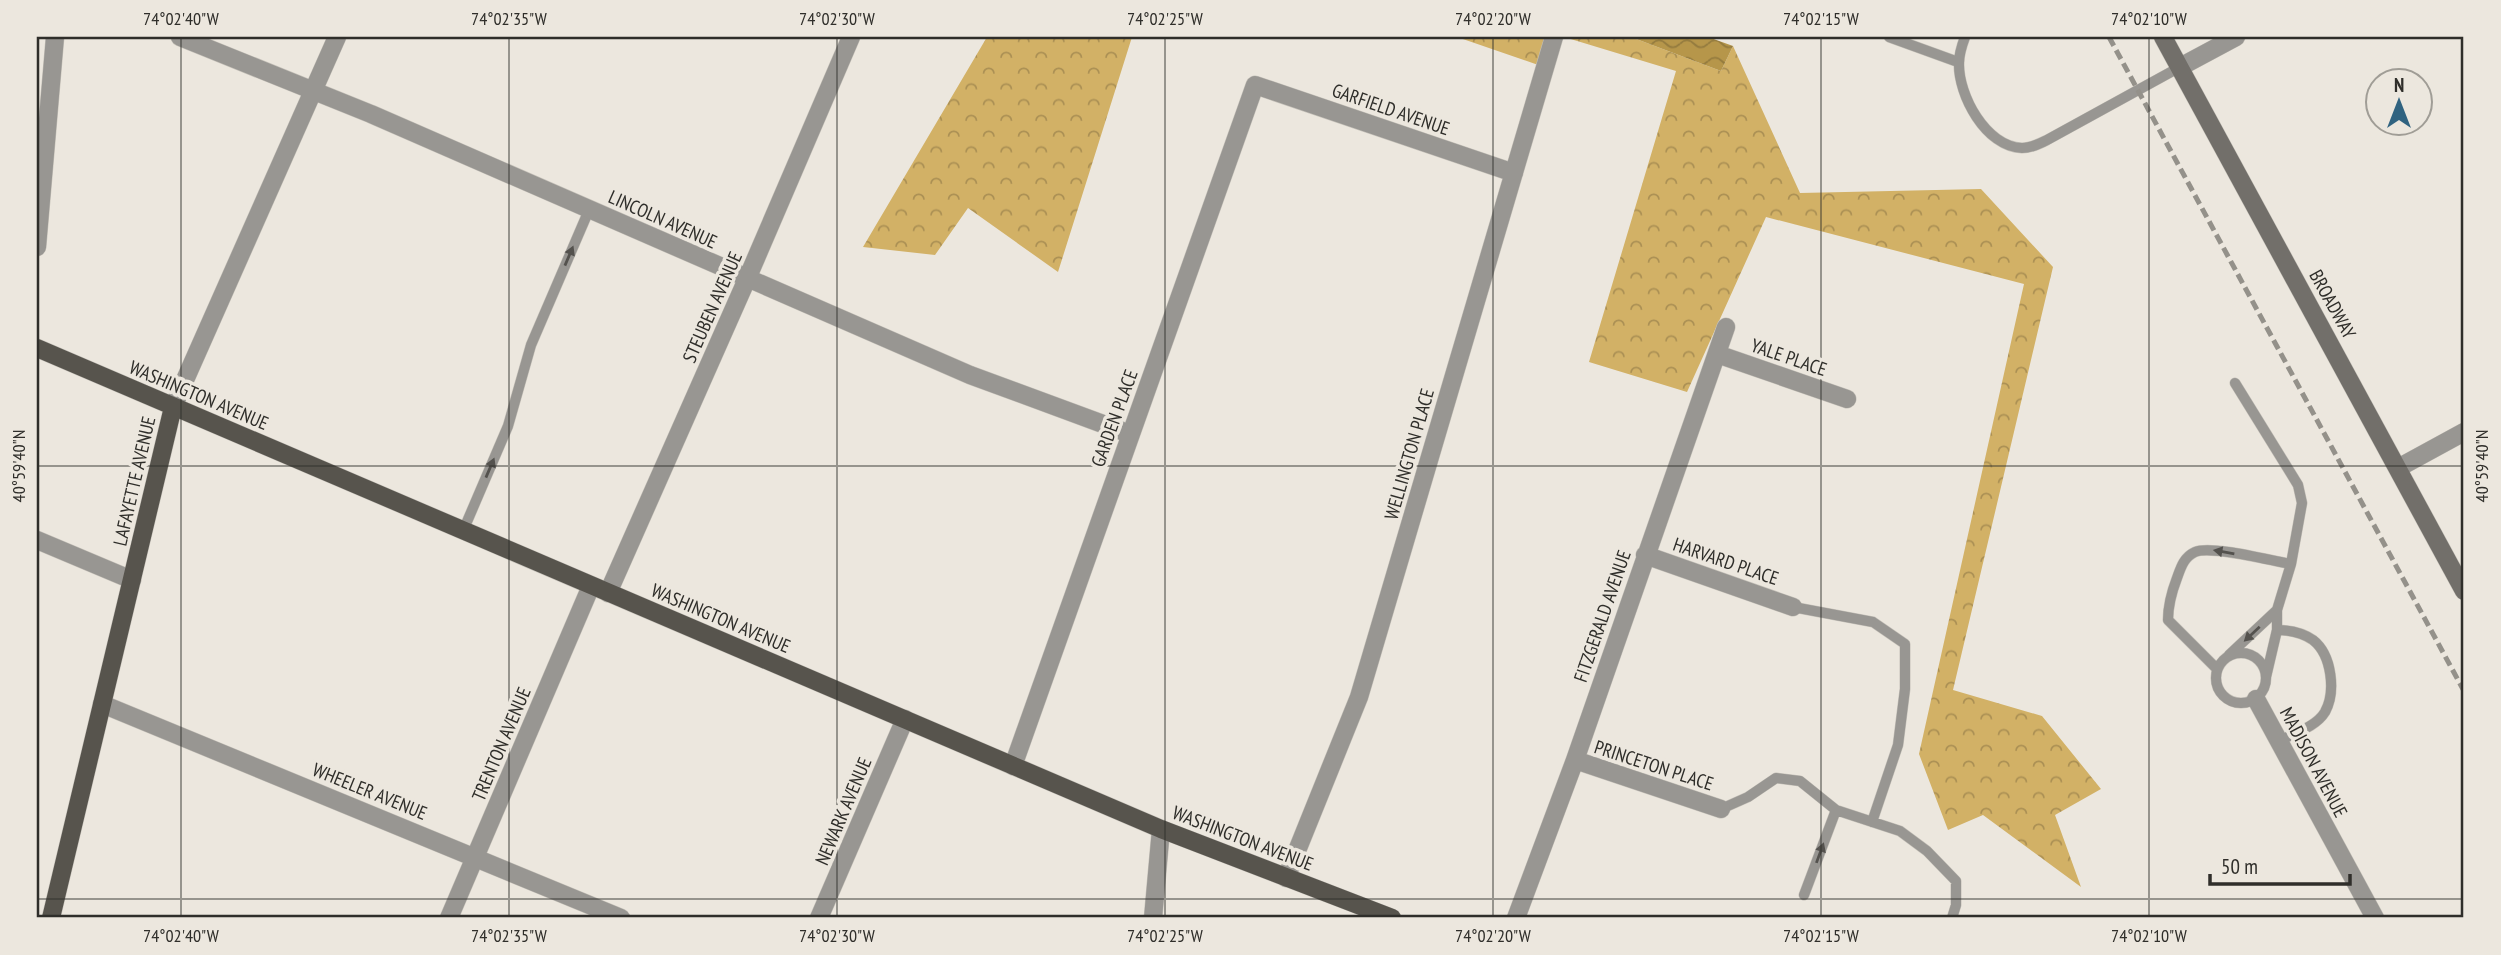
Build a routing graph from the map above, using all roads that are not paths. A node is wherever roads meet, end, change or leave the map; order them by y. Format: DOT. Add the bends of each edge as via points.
graph roads {
  1 [pos="55,37"];
  2 [pos="180,37"];
  3 [pos="337,37"];
  4 [pos="850,37"];
  5 [pos="1554,37"];
  6 [pos="1889,37"];
  7 [pos="1965,37"];
  8 [pos="2163,37"];
  9 [pos="2236,37"];
  10 [pos="1958,62"];
  11 [pos="2180,67"];
  12 [pos="1255,85"];
  13 [pos="314,91"];
  14 [pos="1514,173"];
  15 [pos="589,210"];
  16 [pos="37,247"];
  17 [pos="747,279"];
  18 [pos="1726,327"];
  19 [pos="37,348"];
  20 [pos="1717,354"];
  21 [pos="2235,383"];
  22 [pos="1847,399"];
  23 [pos="173,407"];
  24 [pos="2464,432"];
  25 [pos="1130,434"];
  26 [pos="2398,468"];
  27 [pos="463,531"];
  28 [pos="37,540"];
  29 [pos="1645,555"];
  30 [pos="2291,565"];
  31 [pos="132,580"];
  32 [pos="600,590"];
  33 [pos="2464,591"];
  34 [pos="1793,607"];
  35 [pos="2277,610"];
  36 [pos="2277,630"];
  37 [pos="2226,657"];
  38 [pos="2217,669"];
  39 [pos="2266,677"];
  40 [pos="2256,699"];
  41 [pos="102,704"];
  42 [pos="905,719"];
  43 [pos="2279,741"];
  44 [pos="1575,760"];
  45 [pos="1013,766"];
  46 [pos="1721,809"];
  47 [pos="1836,810"];
  48 [pos="1872,822"];
  49 [pos="1161,829"];
  50 [pos="475,858"];
  51 [pos="1286,877"];
  52 [pos="1804,895"];
  53 [pos="51,918"];
  54 [pos="449,918"];
  55 [pos="621,918"];
  56 [pos="819,918"];
  57 [pos="1153,918"];
  58 [pos="1392,918"];
  59 [pos="1516,918"];
  60 [pos="1952,918"];
  61 [pos="2375,918"];
  1 -- 16 [label="street"];
  2 -- 13 [label="street, LINCOLN AVENUE"];
  3 -- 13 [label="street, LAFAYETTE AVENUE"];
  4 -- 17 [label="street, STEUBEN AVENUE"];
  5 -- 14 [label="street, WELLINGTON PLACE"];
  6 -- 10 [label="lane"];
  7 -- 10 [label="lane"];
  8 -- 11 [label="street, BROADWAY"];
  9 -- 11 [label="street"];
  10 -- 11 [label="lane" via="1961,84 1975,113 1997,139 2019,148 2047,140"];
  11 -- 26 [label="street, BROADWAY"];
  12 -- 14 [label="street, GARFIELD AVENUE"];
  12 -- 25 [label="street, GARDEN PLACE"];
  13 -- 15 [label="street, LINCOLN AVENUE"];
  13 -- 23 [label="street, LAFAYETTE AVENUE"];
  14 -- 51 [label="street, WELLINGTON PLACE" via="1359,697"];
  15 -- 17 [label="street, LINCOLN AVENUE"];
  27 -- 15 [label="lane, one-way" via="508,426 531,345"];
  17 -- 25 [label="street, LINCOLN AVENUE" via="970,375"];
  17 -- 32 [label="street, STEUBEN AVENUE"];
  18 -- 20 [label="street, FITZGERALD AVENUE"];
  19 -- 23 [label="main road, WASHINGTON AVENUE"];
  20 -- 22 [label="street, YALE PLACE"];
  20 -- 29 [label="street, FITZGERALD AVENUE"];
  21 -- 30 [label="lane" via="2298,485 2302,503"];
  23 -- 27 [label="main road, WASHINGTON AVENUE"];
  23 -- 31 [label="main road, LAFAYETTE AVENUE"];
  24 -- 26 [label="street"];
  25 -- 45 [label="street, GARDEN PLACE"];
  26 -- 33 [label="street, BROADWAY"];
  27 -- 32 [label="main road, WASHINGTON AVENUE"];
  28 -- 31 [label="street"];
  29 -- 34 [label="street, HARVARD PLACE"];
  29 -- 44 [label="street, FITZGERALD AVENUE"];
  30 -- 35 [label="lane"];
  30 -- 38 [label="lane, one-way" via="2210,550 2183,561 2168,620"];
  31 -- 41 [label="main road, LAFAYETTE AVENUE"];
  32 -- 42 [label="main road, WASHINGTON AVENUE"];
  32 -- 50 [label="street, TRENTON AVENUE"];
  34 -- 48 [label="lane" via="1873,622 1905,644 1898,745"];
  35 -- 36 [label="lane"];
  35 -- 37 [label="lane, one-way"];
  36 -- 39 [label="lane"];
  36 -- 43 [label="lane" via="2314,640 2326,661 2331,691 2325,712 2314,724"];
  37 -- 38 [label="lane"];
  37 -- 39 [label="lane" via="2248,654 2261,662"];
  38 -- 40 [label="lane" via="2216,685 2225,699 2240,704"];
  39 -- 40 [label="lane"];
  40 -- 43 [label="street, MADISON AVENUE"];
  41 -- 50 [label="street, WHEELER AVENUE"];
  41 -- 53 [label="main road, LAFAYETTE AVENUE"];
  42 -- 45 [label="main road, WASHINGTON AVENUE"];
  42 -- 56 [label="street, NEWARK AVENUE"];
  43 -- 61 [label="street, MADISON AVENUE"];
  44 -- 46 [label="street, PRINCETON PLACE"];
  44 -- 59 [label="street, FITZGERALD AVENUE"];
  45 -- 49 [label="main road, WASHINGTON AVENUE"];
  46 -- 47 [label="lane" via="1776,778 1800,780"];
  47 -- 48 [label="lane"];
  52 -- 47 [label="lane, one-way"];
  48 -- 60 [label="lane" via="1899,831 1927,851 1955,881"];
  49 -- 51 [label="main road, WASHINGTON AVENUE"];
  49 -- 57 [label="street"];
  50 -- 54 [label="street, TRENTON AVENUE"];
  50 -- 55 [label="street, WHEELER AVENUE"];
  51 -- 58 [label="main road, WASHINGTON AVENUE"];
}
